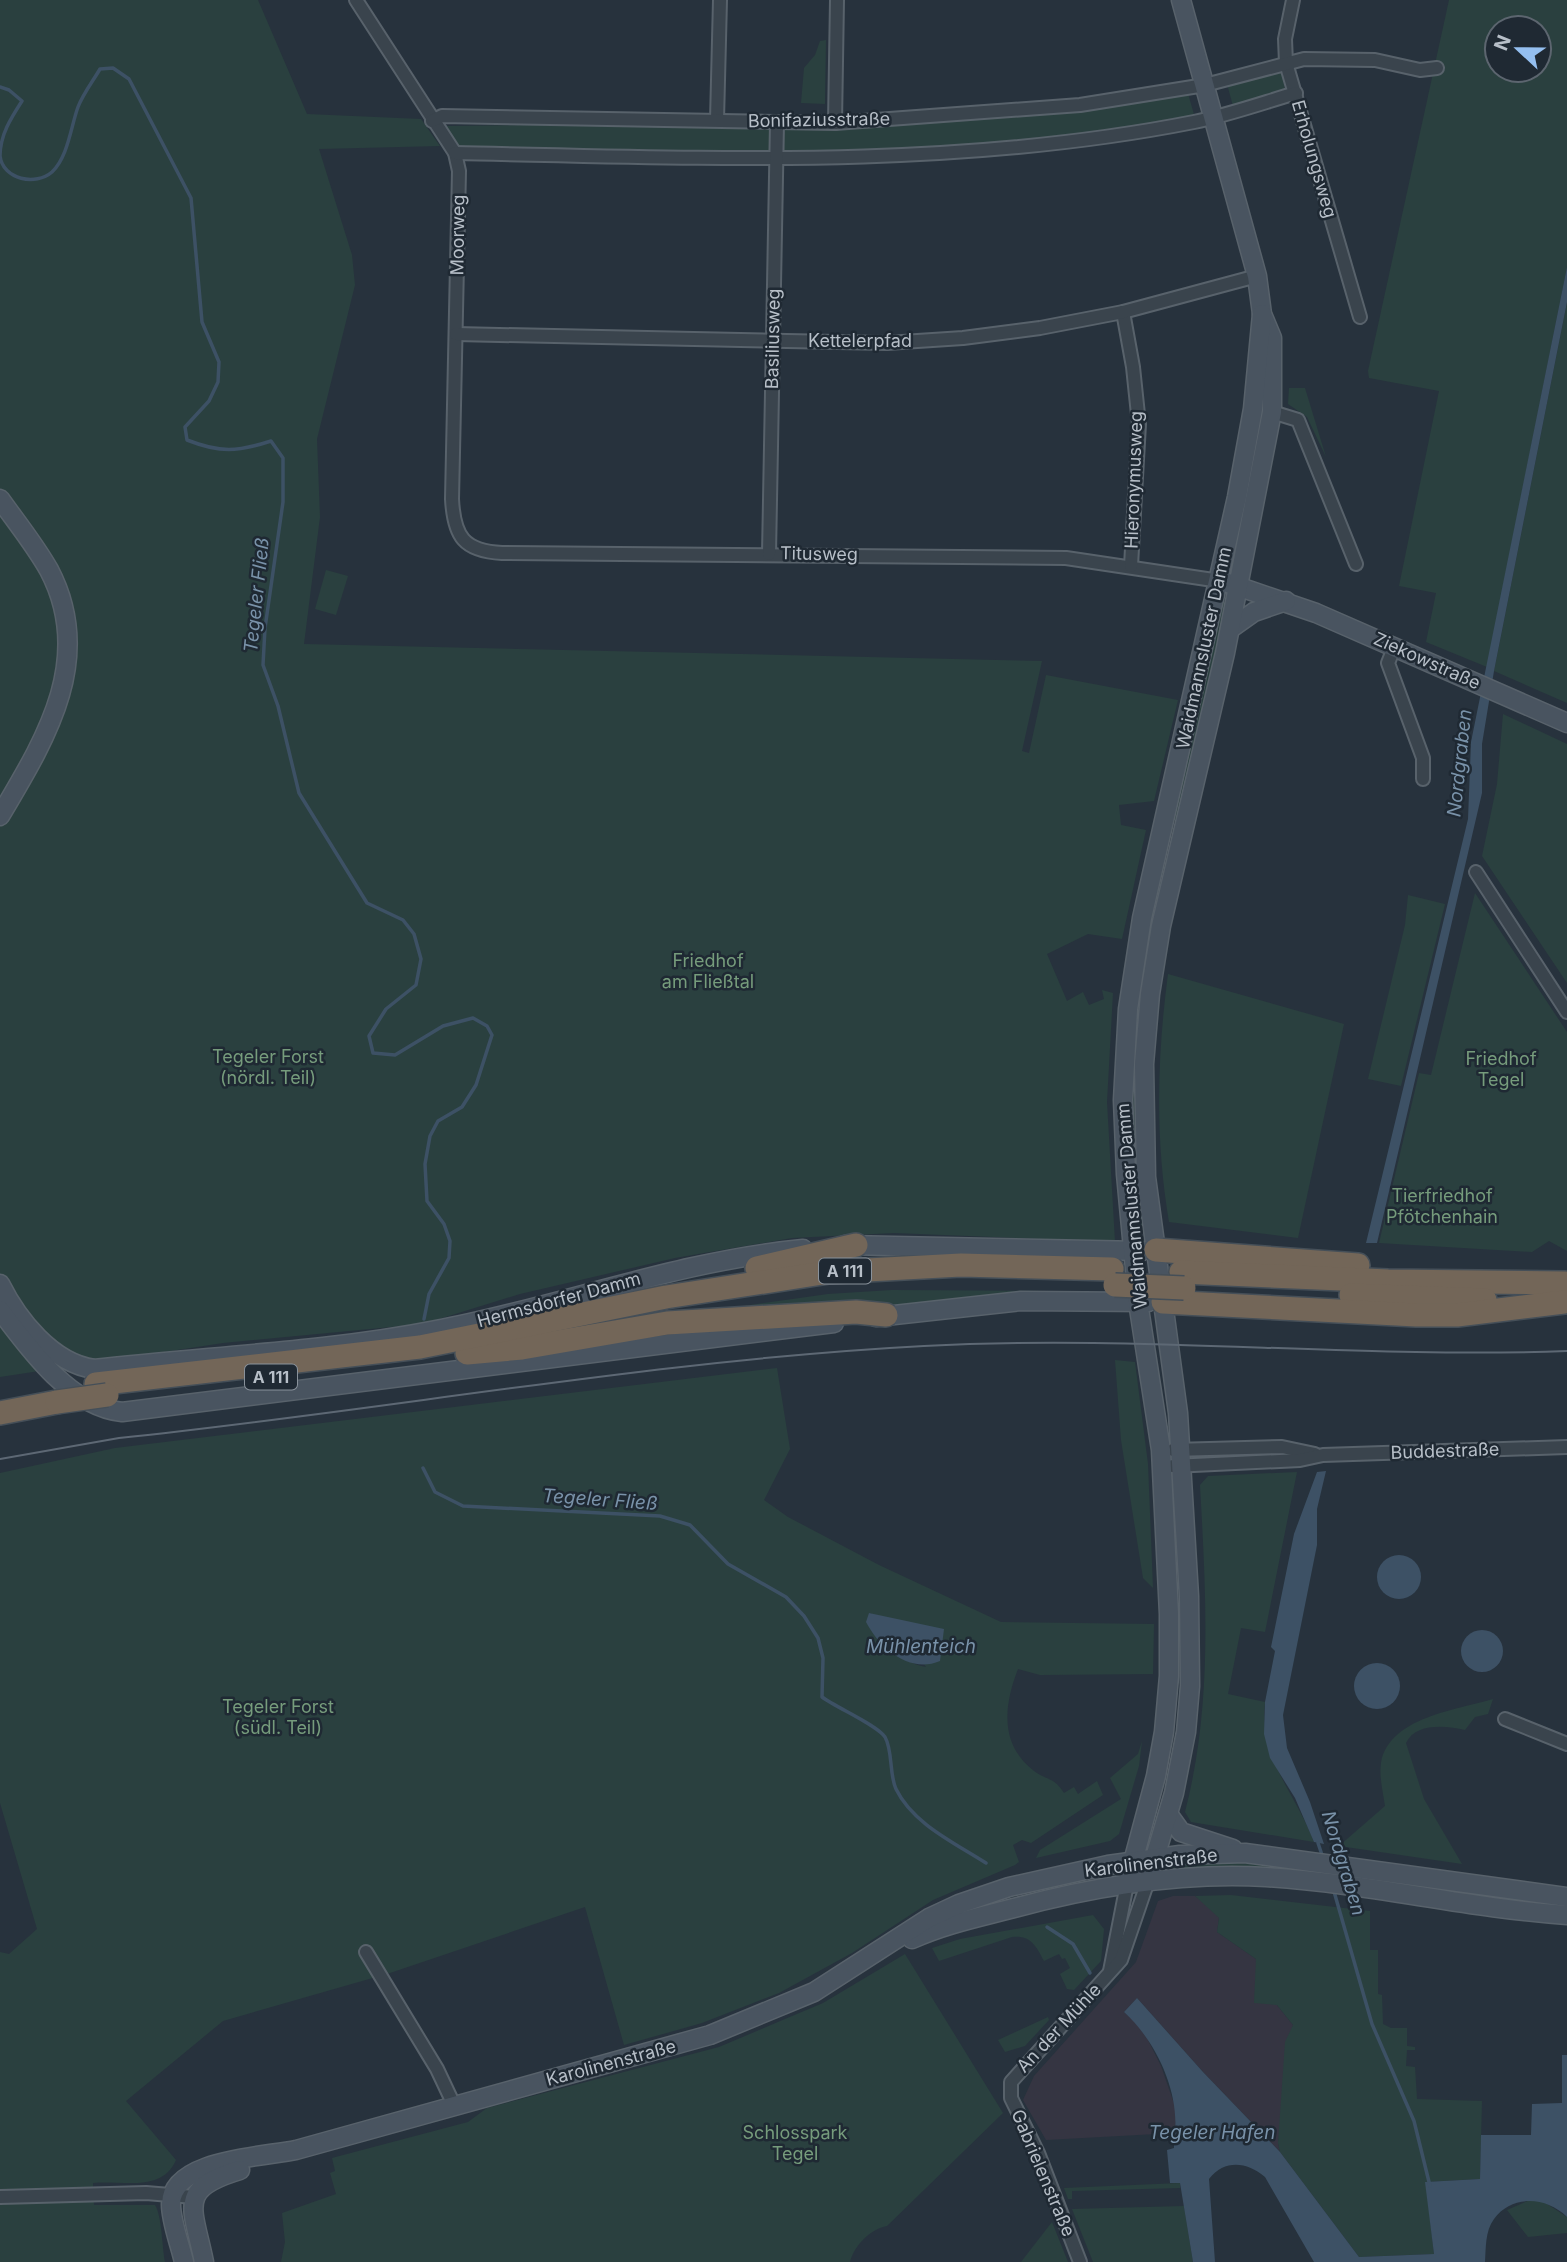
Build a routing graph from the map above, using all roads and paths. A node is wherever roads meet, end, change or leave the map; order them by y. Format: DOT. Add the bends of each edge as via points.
graph roads {
  1 [pos="356,0"];
  2 [pos="720,0"];
  3 [pos="837,0"];
  4 [pos="1181,0"];
  5 [pos="1293,0"];
  6 [pos="1286,63"];
  7 [pos="1437,68"];
  8 [pos="1205,85"];
  9 [pos="1296,93"];
  10 [pos="1213,116"];
  11 [pos="717,120"];
  12 [pos="432,121"];
  13 [pos="777,123"];
  14 [pos="835,123"];
  15 [pos="455,153"];
  16 [pos="776,160"];
  17 [pos="1257,276"];
  18 [pos="1123,312"];
  19 [pos="1262,314"];
  20 [pos="1360,317"];
  21 [pos="456,334"];
  22 [pos="773,341"];
  23 [pos="1253,409"];
  24 [pos="1272,412"];
  25 [pos="0,499"];
  26 [pos="452,499"];
  27 [pos="769,554"];
  28 [pos="1356,564"];
  29 [pos="1131,566"];
  30 [pos="1220,582"];
  31 [pos="1239,586"];
  32 [pos="1286,601"];
  33 [pos="1230,629"];
  34 [pos="1394,648"];
  35 [pos="1567,723"];
  36 [pos="1423,779"];
  37 [pos="0,816"];
  38 [pos="1476,872"];
  39 [pos="1567,1012"];
  40 [pos="856,1245"];
  41 [pos="1132,1251"];
  42 [pos="1156,1251"];
  43 [pos="1114,1277"];
  44 [pos="1182,1280"];
  45 [pos="1535,1283"];
  46 [pos="0,1284"];
  47 [pos="1565,1296"];
  48 [pos="1139,1302"];
  49 [pos="1163,1302"];
  50 [pos="0,1310"];
  51 [pos="886,1315"];
  52 [pos="581,1316"];
  53 [pos="467,1353"];
  54 [pos="101,1389"];
  55 [pos="52,1396"];
  56 [pos="0,1401"];
  57 [pos="0,1413"];
  58 [pos="1567,1447"];
  59 [pos="1182,1457"];
  60 [pos="1162,1458"];
  61 [pos="1505,1719"];
  62 [pos="1567,1744"];
  63 [pos="1168,1814"];
  64 [pos="1245,1853"];
  65 [pos="1155,1859"];
  66 [pos="1132,1862"];
  67 [pos="1149,1881"];
  68 [pos="1127,1884"];
  69 [pos="1567,1897"];
  70 [pos="1567,1915"];
  71 [pos="366,1952"];
  72 [pos="1109,1975"];
  73 [pos="841,1976"];
  74 [pos="1011,2082"];
  75 [pos="454,2105"];
  76 [pos="296,2150"];
  77 [pos="173,2194"];
  78 [pos="0,2197"];
  79 [pos="194,2197"];
  80 [pos="184,2262"];
  81 [pos="204,2262"];
  82 [pos="1080,2262"];
  1 -- 12 [label="street, Moorweg"];
  2 -- 11 [label="street"];
  3 -- 14 [label="street"];
  4 -- 8 [label="main road, Waidmannsluster Damm"];
  5 -- 6 [label="street, Erholungsweg" via="1285,38"];
  6 -- 7 [label="street, Bonifaziusstraße" via="1336,58 1375,60 1420,71"];
  6 -- 8 [label="street, Bonifaziusstraße"];
  6 -- 9 [label="street, Erholungsweg"];
  8 -- 10 [label="main road, Waidmannsluster Damm"];
  8 -- 14 [label="street, Bonifaziusstraße" via="1080,106"];
  9 -- 10 [label="street, Bonifaziusstraße"];
  9 -- 20 [label="street, Erholungsweg"];
  10 -- 16 [label="street, Bonifaziusstraße" via="998,150"];
  10 -- 17 [label="main road, Waidmannsluster Damm"];
  11 -- 12 [label="street, Bonifaziusstraße" via="442,116"];
  11 -- 13 [label="street, Bonifaziusstraße"];
  12 -- 15 [label="street, Moorweg"];
  13 -- 14 [label="street, Bonifaziusstraße"];
  13 -- 16 [label="street, Basiliusweg"];
  15 -- 16 [label="street, Bonifaziusstraße"];
  15 -- 21 [label="street, Moorweg" via="459,171"];
  16 -- 22 [label="street, Basiliusweg"];
  17 -- 18 [label="street, Kettelerpfad"];
  17 -- 19 [label="main road, Waidmannsluster Damm"];
  18 -- 22 [label="street, Kettelerpfad" via="963,338 887,343"];
  18 -- 29 [label="street, Hieronymusweg" via="1139,424"];
  19 -- 23 [label="main road, Waidmannsluster Damm"];
  19 -- 24 [label="main road, Waidmannsluster Damm" via="1272,338"];
  21 -- 22 [label="street, Kettelerpfad"];
  21 -- 26 [label="street, Moorweg"];
  22 -- 27 [label="street, Basiliusweg"];
  23 -- 24 [label="main road"];
  23 -- 30 [label="main road, Waidmannsluster Damm"];
  24 -- 28 [label="street" via="1298,420"];
  24 -- 31 [label="main road, Waidmannsluster Damm"];
  25 -- 37 [label="main road" via="50,572 63,606 68,665 60,704"];
  26 -- 27 [label="street, Titusweg" via="460,537 483,552"];
  27 -- 29 [label="street, Titusweg" via="1066,558"];
  29 -- 30 [label="street, Titusweg"];
  30 -- 31 [label="main road, Ziekowstraße"];
  30 -- 41 [label="main road, Waidmannsluster Damm" via="1131,982 1123,1100"];
  31 -- 32 [label="main road, Ziekowstraße"];
  31 -- 33 [label="main road, Waidmannsluster Damm"];
  32 -- 33 [label="main road" via="1254,612"];
  32 -- 34 [label="main road, Ziekowstraße"];
  33 -- 42 [label="main road, Waidmannsluster Damm" via="1161,926 1150,994 1143,1111"];
  34 -- 35 [label="main road, Ziekowstraße"];
  34 -- 36 [label="street" via="1388,663 1423,758"];
  38 -- 39 [label="street"];
  40 -- 41 [label="main road, Hermsdorfer Damm"];
  40 -- 46 [label="main road, Hermsdorfer Damm" via="717,1260 489,1320 399,1337 94,1369 77,1367 54,1353 15,1310"];
  40 -- 52 [label="highway" via="634,1294"];
  41 -- 42 [label="main road, Hermsdorfer Damm"];
  41 -- 48 [label="main road, Waidmannsluster Damm"];
  42 -- 45 [label="highway" via="1461,1270"];
  42 -- 49 [label="main road, Waidmannsluster Damm"];
  43 -- 44 [label="highway, A 111"];
  43 -- 52 [label="highway, A 111" via="961,1265 829,1272 751,1282"];
  43 -- 53 [label="highway, A 111" via="825,1287 687,1308"];
  44 -- 45 [label="highway, A 111"];
  44 -- 47 [label="highway, A 111"];
  45 -- 47 [label="highway, A 111"];
  47 -- 49 [label="highway" via="1482,1313 1416,1315"];
  48 -- 49 [label="main road"];
  48 -- 51 [label="main road" via="1021,1301"];
  48 -- 60 [label="main road, Waidmannsluster Damm"];
  49 -- 59 [label="main road, Waidmannsluster Damm"];
  50 -- 51 [label="main road" via="87,1403 122,1412"];
  51 -- 53 [label="highway" via="856,1312 667,1323"];
  52 -- 54 [label="highway, A 111" via="420,1347"];
  53 -- 54 [label="highway, A 111" via="362,1368"];
  54 -- 55 [label="highway, A 111"];
  55 -- 56 [label="highway, A 111"];
  55 -- 57 [label="highway, A 111"];
  58 -- 59 [label="street, Buddestraße" via="1323,1455 1300,1460"];
  59 -- 60 [label="street, Buddestraße"];
  59 -- 63 [label="main road, Waidmannsluster Damm" via="1190,1686 1186,1732"];
  60 -- 66 [label="main road, Waidmannsluster Damm" via="1169,1614 1167,1708 1156,1776"];
  61 -- 62 [label="street"];
  63 -- 64 [label="main road" via="1181,1832"];
  63 -- 65 [label="main road, Waidmannsluster Damm"];
  64 -- 65 [label="main road, Karolinenstraße"];
  64 -- 69 [label="main road, Karolinenstraße"];
  65 -- 66 [label="main road, Karolinenstraße"];
  65 -- 67 [label="main road, Waidmannsluster Damm"];
  66 -- 68 [label="main road, Waidmannsluster Damm"];
  66 -- 73 [label="main road, Karolinenstraße" via="1029,1882 929,1918"];
  67 -- 68 [label="main road, Karolinenstraße"];
  67 -- 70 [label="main road, Karolinenstraße" via="1230,1876 1318,1883"];
  67 -- 72 [label="street, An der Mühle" via="1128,1944"];
  68 -- 72 [label="street, An der Mühle"];
  68 -- 73 [label="main road, Karolinenstraße" via="926,1933"];
  71 -- 75 [label="street"];
  72 -- 74 [label="street, An der Mühle"];
  73 -- 75 [label="main road, Karolinenstraße" via="789,2004 710,2035"];
  74 -- 82 [label="street, Gabrielenstraße" via="1011,2098"];
  75 -- 76 [label="main road, Karolinenstraße"];
  76 -- 77 [label="main road, Karolinenstraße" via="205,2168 179,2181"];
  76 -- 79 [label="main road, Karolinenstraße" via="212,2180"];
  77 -- 78 [label="street"];
  77 -- 79 [label="street"];
  77 -- 80 [label="main road" via="171,2206"];
  79 -- 81 [label="main road"];
}
